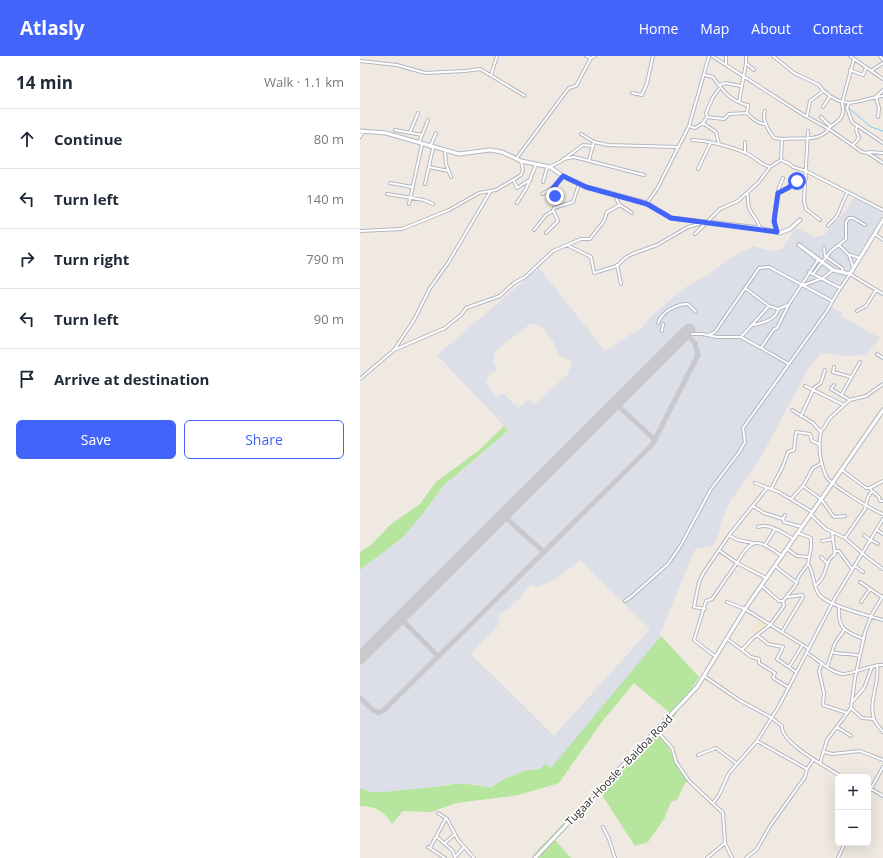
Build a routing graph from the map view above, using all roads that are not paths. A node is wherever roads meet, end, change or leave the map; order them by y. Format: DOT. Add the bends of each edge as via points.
graph roads {
  1 [pos="497,56"];
  2 [pos="586,56"];
  3 [pos="595,56"];
  4 [pos="653,56"];
  5 [pos="711,56"];
  6 [pos="726,56"];
  7 [pos="746,56"];
  8 [pos="773,56"];
  9 [pos="850,56"];
  10 [pos="857,56"];
  11 [pos="880,56"];
  12 [pos="591,58"];
  13 [pos="855,59"];
  14 [pos="360,61"];
  15 [pos="883,62"];
  16 [pos="746,63"];
  17 [pos="726,65"];
  18 [pos="866,68"];
  19 [pos="754,70"];
  20 [pos="850,70"];
  21 [pos="871,71"];
  22 [pos="491,75"];
  23 [pos="705,75"];
  24 [pos="743,77"];
  25 [pos="883,79"];
  26 [pos="742,86"];
  27 [pos="719,87"];
  28 [pos="883,90"];
  29 [pos="822,92"];
  30 [pos="632,93"];
  31 [pos="525,96"];
  32 [pos="830,96"];
  33 [pos="883,96"];
  34 [pos="876,97"];
  35 [pos="739,102"];
  36 [pos="842,103"];
  37 [pos="849,103"];
  38 [pos="823,107"];
  39 [pos="846,108"];
  40 [pos="844,110"];
  41 [pos="765,111"];
  42 [pos="418,113"];
  43 [pos="747,113"];
  44 [pos="807,116"];
  45 [pos="707,117"];
  46 [pos="821,117"];
  47 [pos="878,117"];
  48 [pos="428,120"];
  49 [pos="703,123"];
  50 [pos="766,124"];
  51 [pos="857,125"];
  52 [pos="689,126"];
  53 [pos="830,127"];
  54 [pos="395,130"];
  55 [pos="361,131"];
  56 [pos="808,131"];
  57 [pos="410,132"];
  58 [pos="436,133"];
  59 [pos="581,134"];
  60 [pos="422,135"];
  61 [pos="360,137"];
  62 [pos="782,139"];
  63 [pos="807,139"];
  64 [pos="692,140"];
  65 [pos="594,142"];
  66 [pos="745,142"];
  67 [pos="710,143"];
  68 [pos="883,143"];
  69 [pos="420,144"];
  70 [pos="719,144"];
  71 [pos="853,145"];
  72 [pos="593,146"];
  73 [pos="432,147"];
  74 [pos="678,147"];
  75 [pos="445,151"];
  76 [pos="745,152"];
  77 [pos="868,153"];
  78 [pos="883,153"];
  79 [pos="516,159"];
  80 [pos="563,160"];
  81 [pos="589,160"];
  82 [pos="781,160"];
  83 [pos="521,161"];
  84 [pos="883,163"];
  85 [pos="536,166"];
  86 [pos="429,167"];
  87 [pos="550,167"];
  88 [pos="770,167"];
  89 [pos="698,169"];
  90 [pos="449,171"];
  91 [pos="806,171"];
  92 [pos="644,175"];
  93 [pos="563,176"];
  94 [pos="451,177"];
  95 [pos="783,178"];
  96 [pos="531,179"];
  97 [pos="806,179"];
  98 [pos="514,181"];
  99 [pos="542,182"];
  100 [pos="390,183"];
  101 [pos="425,184"];
  102 [pos="579,184"];
  103 [pos="412,187"];
  104 [pos="553,188"];
  105 [pos="490,192"];
  106 [pos="848,192"];
  107 [pos="747,193"];
  108 [pos="778,193"];
  109 [pos="387,194"];
  110 [pos="542,194"];
  111 [pos="614,194"];
  112 [pos="555,196"];
  113 [pos="410,199"];
  114 [pos="517,203"];
  115 [pos="409,204"];
  116 [pos="433,204"];
  117 [pos="647,204"];
  118 [pos="619,205"];
  119 [pos="553,210"];
  120 [pos="883,210"];
  121 [pos="632,213"];
  122 [pos="800,220"];
  123 [pos="820,220"];
  124 [pos="883,220"];
  125 [pos="704,223"];
  126 [pos="865,225"];
  127 [pos="828,226"];
  128 [pos="760,228"];
  129 [pos="534,230"];
  130 [pos="360,231"];
  131 [pos="777,232"];
  132 [pos="546,233"];
  133 [pos="694,234"];
  134 [pos="874,234"];
  135 [pos="883,240"];
  136 [pos="567,245"];
  137 [pos="799,245"];
  138 [pos="839,245"];
  139 [pos="824,248"];
  140 [pos="849,255"];
  141 [pos="827,257"];
  142 [pos="859,258"];
  143 [pos="819,259"];
  144 [pos="822,262"];
  145 [pos="617,265"];
  146 [pos="612,268"];
  147 [pos="854,268"];
  148 [pos="834,270"];
  149 [pos="809,272"];
  150 [pos="843,272"];
  151 [pos="596,273"];
  152 [pos="813,274"];
  153 [pos="850,274"];
  154 [pos="821,278"];
  155 [pos="621,284"];
  156 [pos="800,286"];
  157 [pos="745,288"];
  158 [pos="840,288"];
  159 [pos="876,290"];
  160 [pos="883,294"];
  161 [pos="832,301"];
  162 [pos="789,304"];
  163 [pos="769,306"];
  164 [pos="778,309"];
  165 [pos="857,311"];
  166 [pos="696,312"];
  167 [pos="658,323"];
  168 [pos="663,324"];
  169 [pos="752,325"];
  170 [pos="662,331"];
  171 [pos="692,334"];
  172 [pos="708,336"];
  173 [pos="741,337"];
  174 [pos="761,348"];
  175 [pos="394,350"];
  176 [pos="876,354"];
  177 [pos="883,358"];
  178 [pos="860,362"];
  179 [pos="789,364"];
  180 [pos="834,367"];
  181 [pos="825,370"];
  182 [pos="851,377"];
  183 [pos="360,379"];
  184 [pos="883,384"];
  185 [pos="834,385"];
  186 [pos="805,386"];
  187 [pos="813,390"];
  188 [pos="842,394"];
  189 [pos="850,400"];
  190 [pos="844,405"];
  191 [pos="792,410"];
  192 [pos="883,410"];
  193 [pos="801,416"];
  194 [pos="821,431"];
  195 [pos="819,444"];
  196 [pos="823,463"];
  197 [pos="842,470"];
  198 [pos="883,481"];
  199 [pos="755,483"];
  200 [pos="834,483"];
  201 [pos="803,486"];
  202 [pos="870,488"];
  203 [pos="769,489"];
  204 [pos="872,491"];
  205 [pos="791,499"];
  206 [pos="822,499"];
  207 [pos="883,502"];
  208 [pos="866,505"];
  209 [pos="753,506"];
  210 [pos="812,514"];
  211 [pos="883,514"];
  212 [pos="785,515"];
  213 [pos="845,516"];
  214 [pos="883,519"];
  215 [pos="783,520"];
  216 [pos="758,527"];
  217 [pos="802,527"];
  218 [pos="775,529"];
  219 [pos="877,530"];
  220 [pos="832,532"];
  221 [pos="798,533"];
  222 [pos="883,534"];
  223 [pos="864,535"];
  224 [pos="730,536"];
  225 [pos="845,538"];
  226 [pos="794,539"];
  227 [pos="833,539"];
  228 [pos="871,540"];
  229 [pos="822,541"];
  230 [pos="753,543"];
  231 [pos="878,544"];
  232 [pos="765,545"];
  233 [pos="787,549"];
  234 [pos="720,551"];
  235 [pos="835,552"];
  236 [pos="863,553"];
  237 [pos="782,556"];
  238 [pos="808,556"];
  239 [pos="821,557"];
  240 [pos="737,563"];
  241 [pos="808,564"];
  242 [pos="828,564"];
  243 [pos="775,566"];
  244 [pos="855,566"];
  245 [pos="852,569"];
  246 [pos="883,569"];
  247 [pos="863,572"];
  248 [pos="766,578"];
  249 [pos="860,582"];
  250 [pos="797,583"];
  251 [pos="761,586"];
  252 [pos="816,586"];
  253 [pos="870,589"];
  254 [pos="882,596"];
  255 [pos="788,597"];
  256 [pos="625,601"];
  257 [pos="783,601"];
  258 [pos="727,602"];
  259 [pos="861,602"];
  260 [pos="832,603"];
  261 [pos="839,607"];
  262 [pos="705,609"];
  263 [pos="745,609"];
  264 [pos="871,617"];
  265 [pos="883,620"];
  266 [pos="770,626"];
  267 [pos="844,630"];
  268 [pos="782,632"];
  269 [pos="757,635"];
  270 [pos="864,639"];
  271 [pos="727,640"];
  272 [pos="802,645"];
  273 [pos="809,649"];
  274 [pos="742,650"];
  275 [pos="832,652"];
  276 [pos="807,654"];
  277 [pos="860,656"];
  278 [pos="716,657"];
  279 [pos="822,663"];
  280 [pos="877,665"];
  281 [pos="883,666"];
  282 [pos="789,667"];
  283 [pos="827,667"];
  284 [pos="872,667"];
  285 [pos="856,671"];
  286 [pos="796,672"];
  287 [pos="704,676"];
  288 [pos="788,687"];
  289 [pos="853,701"];
  290 [pos="850,708"];
  291 [pos="847,712"];
  292 [pos="772,718"];
  293 [pos="874,719"];
  294 [pos="836,727"];
  295 [pos="657,731"];
  296 [pos="883,732"];
  297 [pos="851,736"];
  298 [pos="757,741"];
  299 [pos="825,752"];
  300 [pos="698,755"];
  301 [pos="814,759"];
  302 [pos="883,760"];
  303 [pos="736,763"];
  304 [pos="820,763"];
  305 [pos="883,767"];
  306 [pos="807,770"];
  307 [pos="837,774"];
  308 [pos="882,774"];
  309 [pos="872,788"];
  310 [pos="883,796"];
  311 [pos="713,803"];
  312 [pos="438,813"];
  313 [pos="446,818"];
  314 [pos="603,827"];
  315 [pos="455,834"];
  316 [pos="437,837"];
  317 [pos="445,843"];
  318 [pos="725,843"];
  319 [pos="844,846"];
  320 [pos="464,847"];
  321 [pos="456,857"];
  322 [pos="445,858"];
  323 [pos="474,858"];
  324 [pos="535,858"];
  325 [pos="615,858"];
  326 [pos="707,858"];
  327 [pos="732,858"];
  328 [pos="746,858"];
  329 [pos="838,858"];
  1 -- 22 [label="street"];
  2 -- 12 [label="street"];
  3 -- 12 [label="street"];
  4 -- 30 [label="street" via="642,95"];
  5 -- 17 [label="street"];
  5 -- 23 [label="street"];
  6 -- 17 [label="street"];
  7 -- 16 [label="street"];
  8 -- 29 [label="street" via="794,74 819,85"];
  9 -- 13 [label="street"];
  10 -- 13 [label="street"];
  11 -- 15 [label="street"];
  12 -- 79 [label="street" via="576,86 569,88"];
  13 -- 18 [label="street"];
  13 -- 20 [label="street"];
  14 -- 22 [label="street" via="397,65 425,73 465,72 478,68"];
  15 -- 21 [label="street"];
  16 -- 19 [label="street"];
  16 -- 24 [label="street"];
  17 -- 24 [label="street"];
  18 -- 20 [label="street" via="863,75"];
  18 -- 21 [label="street"];
  20 -- 36 [label="street"];
  21 -- 25 [label="street"];
  22 -- 31 [label="street"];
  23 -- 27 [label="street" via="713,77"];
  23 -- 52 [label="street"];
  24 -- 26 [label="street"];
  24 -- 44 [label="street"];
  26 -- 27 [label="street" via="725,83"];
  26 -- 35 [label="street"];
  27 -- 35 [label="street"];
  27 -- 45 [label="street" via="706,113"];
  28 -- 34 [label="street"];
  29 -- 32 [label="street"];
  29 -- 44 [label="street" via="810,101"];
  32 -- 36 [label="street"];
  32 -- 38 [label="street"];
  33 -- 34 [label="street"];
  34 -- 37 [label="street"];
  34 -- 47 [label="street"];
  35 -- 43 [label="street" via="748,105"];
  36 -- 37 [label="street"];
  36 -- 40 [label="street"];
  37 -- 39 [label="street"];
  39 -- 40 [label="street"];
  39 -- 51 [label="street" via="852,122"];
  40 -- 53 [label="street" via="842,118"];
  41 -- 50 [label="street" via="763,114"];
  42 -- 57 [label="street"];
  43 -- 45 [label="street" via="729,114 724,119"];
  43 -- 50 [label="street" via="763,125"];
  44 -- 53 [label="street"];
  45 -- 49 [label="street"];
  46 -- 53 [label="street"];
  48 -- 60 [label="street"];
  49 -- 52 [label="street" via="695,128"];
  49 -- 70 [label="street" via="716,132"];
  50 -- 62 [label="street" via="774,138"];
  51 -- 68 [label="street"];
  51 -- 71 [label="street" via="859,138"];
  52 -- 74 [label="street"];
  53 -- 63 [label="street" via="824,134"];
  53 -- 71 [label="street"];
  54 -- 57 [label="street"];
  55 -- 61 [label="street"];
  55 -- 69 [label="street" via="386,134"];
  56 -- 63 [label="street"];
  57 -- 60 [label="street"];
  58 -- 73 [label="street"];
  59 -- 65 [label="street"];
  60 -- 69 [label="street"];
  62 -- 63 [label="street"];
  62 -- 82 [label="street"];
  63 -- 91 [label="street"];
  64 -- 67 [label="street"];
  65 -- 72 [label="street"];
  65 -- 74 [label="street"];
  66 -- 76 [label="street"];
  67 -- 70 [label="street"];
  67 -- 89 [label="street"];
  69 -- 73 [label="street"];
  69 -- 113 [label="street"];
  70 -- 76 [label="street"];
  71 -- 77 [label="street"];
  72 -- 80 [label="street" via="583,145"];
  72 -- 81 [label="street"];
  73 -- 75 [label="street"];
  73 -- 86 [label="street"];
  74 -- 117 [label="street"];
  75 -- 79 [label="street" via="460,154 490,150 502,152"];
  75 -- 90 [label="street"];
  76 -- 88 [label="street"];
  77 -- 78 [label="street"];
  77 -- 84 [label="street"];
  79 -- 83 [label="street"];
  80 -- 81 [label="street" via="574,157"];
  80 -- 87 [label="street"];
  81 -- 92 [label="street"];
  82 -- 88 [label="street"];
  82 -- 91 [label="street"];
  83 -- 85 [label="street"];
  83 -- 98 [label="street" via="523,172"];
  85 -- 87 [label="street"];
  85 -- 96 [label="street"];
  86 -- 90 [label="street"];
  86 -- 101 [label="street"];
  87 -- 93 [label="street"];
  87 -- 99 [label="street" via="547,168"];
  88 -- 107 [label="street" via="760,182"];
  90 -- 94 [label="street"];
  91 -- 97 [label="street"];
  91 -- 106 [label="street"];
  93 -- 102 [label="street"];
  93 -- 104 [label="street"];
  95 -- 108 [label="street"];
  96 -- 98 [label="street" via="517,188"];
  96 -- 114 [label="street"];
  97 -- 108 [label="street" via="795,182"];
  97 -- 123 [label="street" via="804,204 806,209"];
  98 -- 105 [label="street"];
  100 -- 103 [label="street"];
  102 -- 111 [label="street"];
  102 -- 119 [label="street" via="573,202"];
  104 -- 110 [label="street"];
  104 -- 112 [label="street"];
  105 -- 130 [label="street" via="479,193 449,210 402,229"];
  105 -- 175 [label="street"];
  106 -- 120 [label="street"];
  106 -- 127 [label="street" via="836,217"];
  107 -- 125 [label="street"];
  107 -- 128 [label="street" via="749,209 758,220"];
  108 -- 131 [label="street" via="774,221"];
  109 -- 113 [label="street"];
  111 -- 117 [label="street"];
  111 -- 118 [label="street"];
  113 -- 115 [label="street"];
  113 -- 116 [label="street"];
  117 -- 125 [label="street" via="671,218"];
  118 -- 121 [label="street"];
  118 -- 136 [label="street" via="607,212 604,221 590,239 581,239"];
  119 -- 129 [label="street"];
  119 -- 132 [label="street" via="558,221"];
  122 -- 131 [label="street" via="790,229"];
  124 -- 134 [label="street"];
  125 -- 128 [label="street"];
  125 -- 133 [label="street"];
  125 -- 146 [label="street" via="688,227 657,245 632,254"];
  126 -- 138 [label="street" via="850,218 846,222 846,239"];
  128 -- 131 [label="street"];
  134 -- 135 [label="street"];
  134 -- 142 [label="street"];
  136 -- 146 [label="street" via="591,257 594,273"];
  136 -- 175 [label="street" via="545,257 525,277 500,296 466,308 445,328"];
  137 -- 143 [label="street"];
  138 -- 140 [label="street"];
  138 -- 141 [label="street"];
  139 -- 141 [label="street"];
  140 -- 142 [label="street"];
  140 -- 147 [label="street"];
  141 -- 144 [label="street"];
  141 -- 150 [label="street" via="842,268"];
  142 -- 147 [label="street"];
  143 -- 144 [label="street"];
  143 -- 149 [label="street"];
  144 -- 148 [label="street"];
  144 -- 152 [label="street"];
  145 -- 146 [label="street"];
  145 -- 151 [label="street"];
  145 -- 155 [label="street"];
  147 -- 153 [label="street"];
  148 -- 150 [label="street"];
  148 -- 154 [label="street"];
  149 -- 152 [label="street"];
  149 -- 156 [label="street"];
  150 -- 153 [label="street"];
  152 -- 154 [label="street"];
  153 -- 158 [label="street"];
  153 -- 159 [label="street"];
  154 -- 156 [label="street"];
  154 -- 158 [label="street"];
  156 -- 157 [label="street" via="769,267 764,267 755,271"];
  156 -- 161 [label="street"];
  156 -- 162 [label="street"];
  157 -- 163 [label="street"];
  157 -- 172 [label="street" via="715,332"];
  158 -- 161 [label="street"];
  159 -- 160 [label="street"];
  159 -- 165 [label="street" via="866,306"];
  161 -- 179 [label="street"];
  162 -- 164 [label="street"];
  162 -- 174 [label="street"];
  163 -- 164 [label="street"];
  163 -- 169 [label="street"];
  164 -- 169 [label="street" via="770,320"];
  166 -- 167 [label="street" via="688,304 676,305 660,318"];
  168 -- 170 [label="street"];
  169 -- 173 [label="street"];
  171 -- 172 [label="street"];
  172 -- 173 [label="street"];
  173 -- 174 [label="street"];
  174 -- 179 [label="street"];
  175 -- 183 [label="street"];
  176 -- 177 [label="street"];
  178 -- 182 [label="street"];
  179 -- 256 [label="street" via="743,428 744,442 740,451 711,489 672,558"];
  180 -- 182 [label="street" via="833,372"];
  181 -- 187 [label="street" via="821,383"];
  182 -- 188 [label="street"];
  184 -- 189 [label="street" via="866,396"];
  185 -- 188 [label="street" via="831,390"];
  186 -- 187 [label="street"];
  187 -- 190 [label="street" via="830,396"];
  187 -- 193 [label="street"];
  188 -- 189 [label="street"];
  189 -- 190 [label="street"];
  190 -- 194 [label="street"];
  191 -- 193 [label="street"];
  192 -- 197 [label="street, Tugaar-Hoosle - Baidoa Road"];
  193 -- 194 [label="street"];
  194 -- 195 [label="street"];
  195 -- 196 [label="street"];
  195 -- 203 [label="street" via="812,441 810,434 796,432 794,450 788,452"];
  196 -- 200 [label="street" via="826,477"];
  196 -- 201 [label="street" via="813,468"];
  197 -- 200 [label="street, Tugaar-Hoosle - Baidoa Road"];
  197 -- 202 [label="street" via="862,486"];
  198 -- 202 [label="street"];
  199 -- 203 [label="street"];
  200 -- 206 [label="street, Tugaar-Hoosle - Baidoa Road"];
  200 -- 208 [label="street" via="852,498"];
  201 -- 205 [label="street"];
  201 -- 206 [label="street"];
  202 -- 204 [label="street"];
  203 -- 205 [label="street"];
  203 -- 209 [label="street"];
  204 -- 207 [label="street"];
  204 -- 208 [label="street"];
  205 -- 210 [label="street"];
  206 -- 210 [label="street, Tugaar-Hoosle - Baidoa Road"];
  206 -- 213 [label="street" via="834,517"];
  208 -- 211 [label="street"];
  208 -- 225 [label="street"];
  209 -- 215 [label="street"];
  209 -- 224 [label="street"];
  210 -- 217 [label="street, Tugaar-Hoosle - Baidoa Road"];
  210 -- 220 [label="street" via="818,523"];
  212 -- 215 [label="street"];
  214 -- 219 [label="street"];
  215 -- 217 [label="street"];
  216 -- 218 [label="street" via="768,526"];
  217 -- 221 [label="street, Tugaar-Hoosle - Baidoa Road"];
  218 -- 226 [label="street"];
  218 -- 232 [label="street"];
  219 -- 222 [label="street"];
  219 -- 228 [label="street"];
  220 -- 225 [label="street"];
  220 -- 227 [label="street"];
  221 -- 226 [label="street, Tugaar-Hoosle - Baidoa Road"];
  221 -- 238 [label="street" via="812,540"];
  223 -- 228 [label="street"];
  224 -- 230 [label="street"];
  224 -- 234 [label="street"];
  225 -- 236 [label="street"];
  226 -- 233 [label="street, Tugaar-Hoosle - Baidoa Road"];
  227 -- 229 [label="street"];
  227 -- 235 [label="street"];
  228 -- 231 [label="street"];
  228 -- 236 [label="street"];
  230 -- 232 [label="street"];
  230 -- 240 [label="street"];
  232 -- 237 [label="street"];
  233 -- 237 [label="street, Tugaar-Hoosle - Baidoa Road"];
  233 -- 238 [label="street" via="797,556"];
  234 -- 240 [label="street"];
  234 -- 262 [label="street" via="697,587 694,607"];
  235 -- 242 [label="street"];
  235 -- 245 [label="street" via="839,551"];
  236 -- 244 [label="street"];
  236 -- 246 [label="street"];
  237 -- 243 [label="street, Tugaar-Hoosle - Baidoa Road"];
  238 -- 241 [label="street"];
  239 -- 242 [label="street"];
  240 -- 248 [label="street"];
  240 -- 262 [label="street" via="712,598 706,601"];
  241 -- 250 [label="street"];
  241 -- 252 [label="street"];
  242 -- 252 [label="street" via="825,576"];
  243 -- 248 [label="street, Tugaar-Hoosle - Baidoa Road"];
  243 -- 250 [label="street"];
  244 -- 245 [label="street"];
  244 -- 247 [label="street"];
  245 -- 260 [label="street"];
  248 -- 251 [label="street, Tugaar-Hoosle - Baidoa Road"];
  249 -- 253 [label="street"];
  250 -- 255 [label="street"];
  251 -- 257 [label="street" via="779,601"];
  251 -- 263 [label="street, Tugaar-Hoosle - Baidoa Road"];
  252 -- 260 [label="street" via="821,597"];
  253 -- 254 [label="street"];
  253 -- 259 [label="street"];
  254 -- 264 [label="street"];
  255 -- 257 [label="street"];
  255 -- 268 [label="street" via="803,597"];
  257 -- 266 [label="street" via="784,606"];
  258 -- 263 [label="street"];
  260 -- 261 [label="street"];
  260 -- 273 [label="street"];
  261 -- 264 [label="street"];
  261 -- 267 [label="street" via="840,624"];
  262 -- 278 [label="street" via="700,617 694,640"];
  263 -- 266 [label="street"];
  263 -- 271 [label="street, Tugaar-Hoosle - Baidoa Road"];
  264 -- 265 [label="street"];
  264 -- 270 [label="street"];
  266 -- 268 [label="street"];
  266 -- 269 [label="street"];
  267 -- 270 [label="street"];
  267 -- 275 [label="street" via="834,643"];
  268 -- 272 [label="street"];
  269 -- 274 [label="street"];
  269 -- 282 [label="street" via="768,644 783,647 777,659"];
  270 -- 277 [label="street"];
  271 -- 274 [label="street"];
  271 -- 278 [label="street, Tugaar-Hoosle - Baidoa Road"];
  272 -- 273 [label="street"];
  272 -- 282 [label="street"];
  273 -- 276 [label="street"];
  274 -- 288 [label="street" via="759,659 759,663 775,673 773,678"];
  275 -- 277 [label="street"];
  275 -- 283 [label="street"];
  276 -- 279 [label="street"];
  276 -- 286 [label="street"];
  277 -- 285 [label="street"];
  278 -- 287 [label="street, Tugaar-Hoosle - Baidoa Road"];
  279 -- 283 [label="street"];
  279 -- 291 [label="street" via="818,671 824,693 823,705"];
  280 -- 281 [label="street"];
  280 -- 284 [label="street"];
  280 -- 293 [label="street" via="873,697"];
  282 -- 286 [label="street"];
  283 -- 285 [label="street" via="844,674"];
  284 -- 285 [label="street"];
  284 -- 289 [label="street" via="864,688"];
  285 -- 289 [label="street"];
  286 -- 288 [label="street"];
  287 -- 292 [label="street" via="739,700"];
  287 -- 295 [label="street, Tugaar-Hoosle - Baidoa Road"];
  288 -- 292 [label="street"];
  289 -- 290 [label="street"];
  290 -- 291 [label="street"];
  290 -- 293 [label="street" via="862,718"];
  291 -- 294 [label="street"];
  292 -- 298 [label="street"];
  292 -- 301 [label="street" via="782,726 783,732 797,748"];
  293 -- 296 [label="street"];
  294 -- 297 [label="street"];
  294 -- 299 [label="street" via="828,740"];
  295 -- 311 [label="street" via="672,748 676,762 689,781"];
  295 -- 324 [label="street, Tugaar-Hoosle - Baidoa Road"];
  298 -- 303 [label="street"];
  298 -- 306 [label="street"];
  299 -- 302 [label="street" via="832,754 860,751"];
  299 -- 304 [label="street"];
  300 -- 303 [label="street" via="716,748"];
  301 -- 304 [label="street"];
  301 -- 306 [label="street"];
  303 -- 311 [label="street"];
  304 -- 307 [label="street"];
  305 -- 308 [label="street"];
  306 -- 328 [label="street" via="805,777 757,849"];
  308 -- 309 [label="street"];
  309 -- 310 [label="street"];
  311 -- 318 [label="street" via="724,815"];
  312 -- 313 [label="street"];
  313 -- 315 [label="street"];
  313 -- 316 [label="street"];
  314 -- 325 [label="street"];
  315 -- 317 [label="street"];
  315 -- 320 [label="street"];
  316 -- 317 [label="street"];
  316 -- 322 [label="street" via="429,848"];
  317 -- 321 [label="street"];
  318 -- 326 [label="street"];
  318 -- 327 [label="street"];
  319 -- 329 [label="street"];
  320 -- 321 [label="street"];
  320 -- 323 [label="street"];
}
